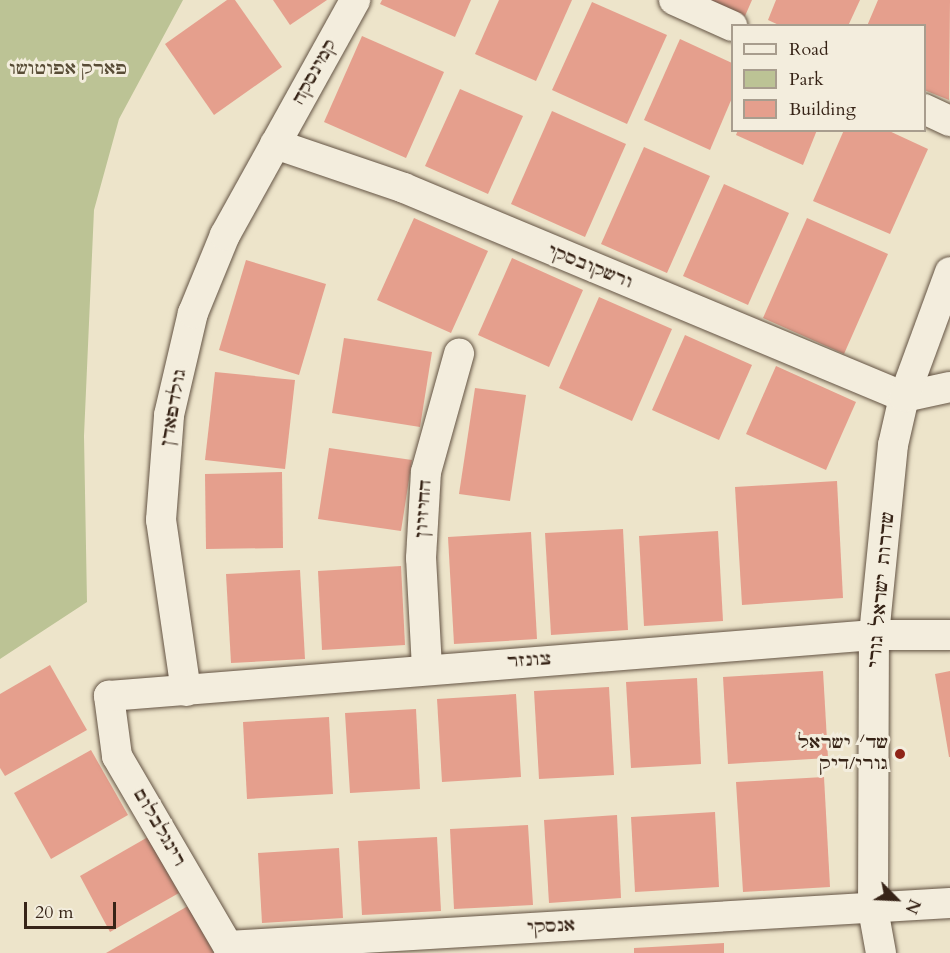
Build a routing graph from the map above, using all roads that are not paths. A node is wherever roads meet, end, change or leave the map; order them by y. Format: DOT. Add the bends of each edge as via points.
graph roads {
  1 [pos="355,0"];
  2 [pos="674,0"];
  3 [pos="731,26"];
  4 [pos="926,111"];
  5 [pos="950,121"];
  6 [pos="275,144"];
  7 [pos="950,272"];
  8 [pos="459,354"];
  9 [pos="950,387"];
  10 [pos="903,397"];
  11 [pos="874,635"];
  12 [pos="950,635"];
  13 [pos="427,668"];
  14 [pos="186,691"];
  15 [pos="109,696"];
  16 [pos="950,903"];
  17 [pos="873,909"];
  18 [pos="230,949"];
  19 [pos="881,953"];
  1 -- 6 [label="street, קמינסקה"];
  2 -- 3 [label="street"];
  4 -- 5 [label="street"];
  6 -- 10 [label="street, ורשקובסקי" via="404,188"];
  6 -- 14 [label="street, גולדפאדן" via="225,235 194,313 169,415 161,520"];
  7 -- 10 [label="street, שדרות ישראל גורי"];
  8 -- 13 [label="street, החיזיון" via="426,472 421,558"];
  9 -- 10 [label="street"];
  10 -- 11 [label="street, שדרות ישראל גורי" via="893,445"];
  11 -- 12 [label="street, צונזר"];
  11 -- 13 [label="street, צונזר"];
  11 -- 17 [label="street, שדרות ישראל גורי"];
  13 -- 14 [label="street, צונזר"];
  14 -- 15 [label="street, צונזר"];
  15 -- 18 [label="street, רינגלבלום" via="117,756"];
  16 -- 17 [label="street, אנסקי"];
  17 -- 18 [label="street, אנסקי"];
  17 -- 19 [label="street, שדרות ישראל גורי"];
}
